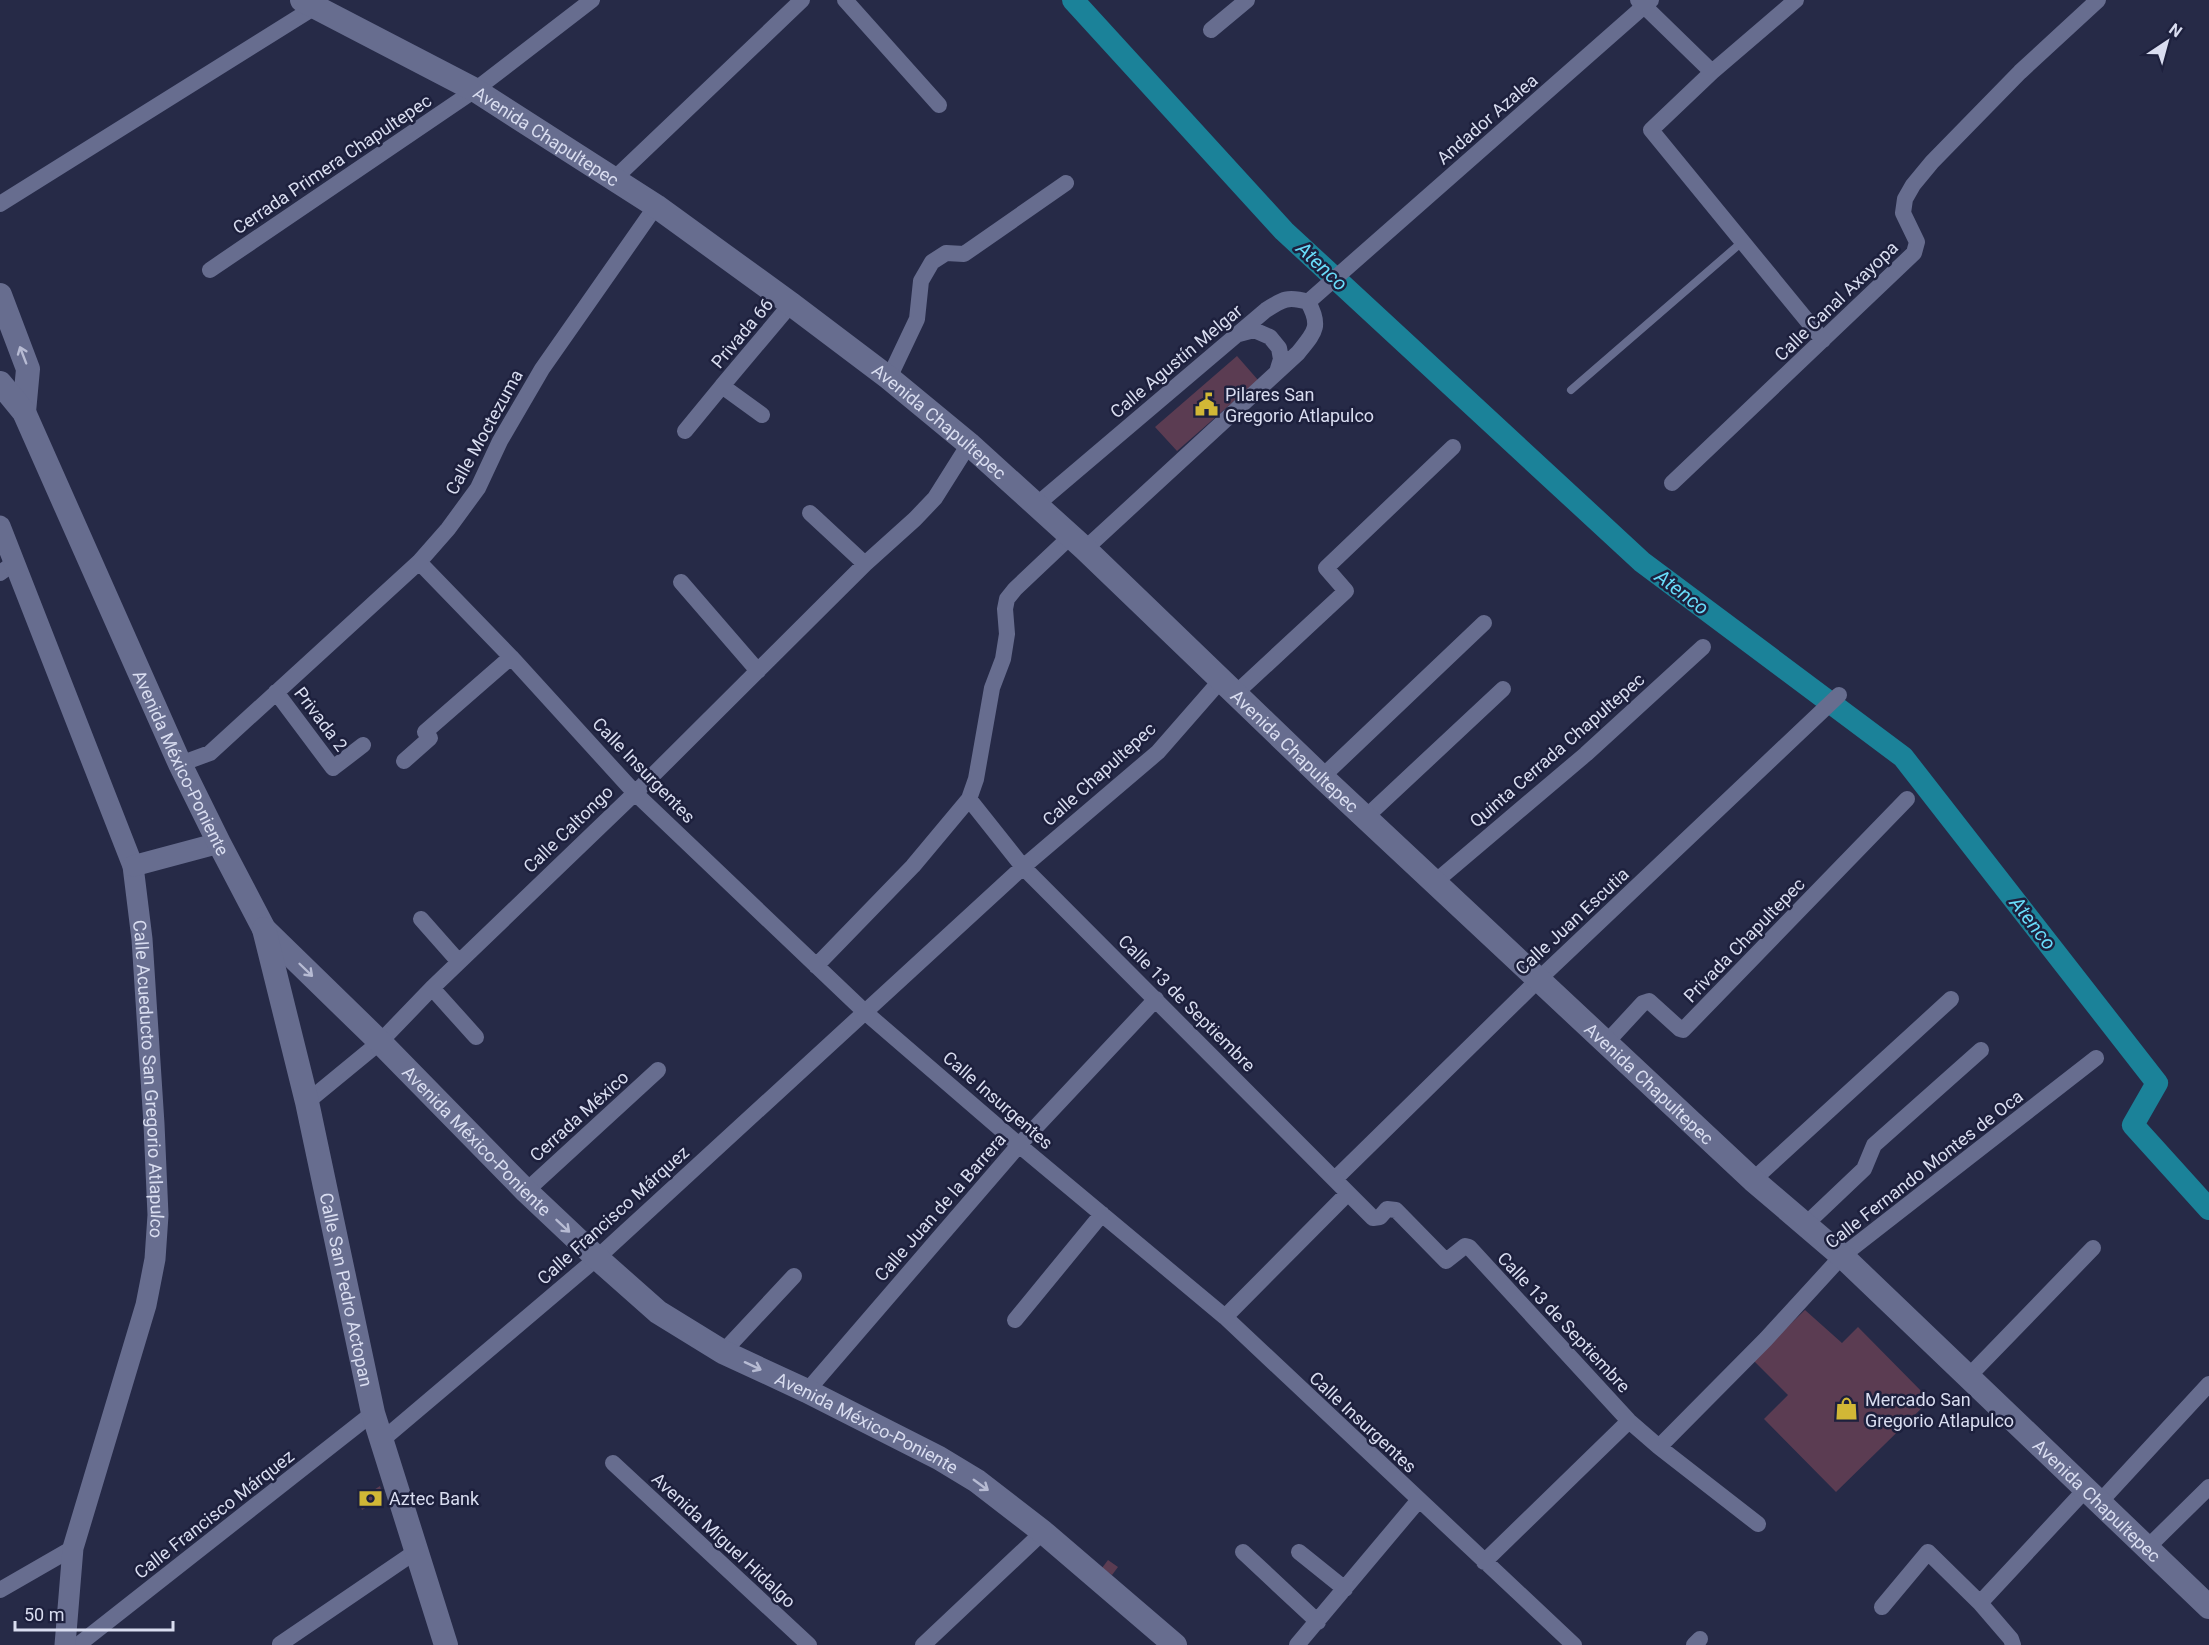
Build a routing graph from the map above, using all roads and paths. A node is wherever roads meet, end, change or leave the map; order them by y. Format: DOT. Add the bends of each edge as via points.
graph roads {
  1 [pos="592,0"];
  2 [pos="802,0"];
  3 [pos="845,0"];
  4 [pos="1247,0"];
  5 [pos="1796,0"];
  6 [pos="2098,0"];
  7 [pos="1644,2"];
  8 [pos="308,3"];
  9 [pos="1211,30"];
  10 [pos="1712,72"];
  11 [pos="476,90"];
  12 [pos="939,105"];
  13 [pos="614,179"];
  14 [pos="1066,183"];
  15 [pos="0,204"];
  16 [pos="656,206"];
  17 [pos="1742,242"];
  18 [pos="210,270"];
  19 [pos="0,295"];
  20 [pos="1308,302"];
  21 [pos="791,304"];
  22 [pos="1238,335"];
  23 [pos="1823,340"];
  24 [pos="1277,372"];
  25 [pos="889,378"];
  26 [pos="0,383"];
  27 [pos="722,386"];
  28 [pos="1571,390"];
  29 [pos="24,412"];
  30 [pos="762,415"];
  31 [pos="685,431"];
  32 [pos="969,444"];
  33 [pos="1453,447"];
  34 [pos="1672,483"];
  35 [pos="1035,506"];
  36 [pos="810,513"];
  37 [pos="0,526"];
  38 [pos="1077,543"];
  39 [pos="419,562"];
  40 [pos="865,564"];
  41 [pos="7,568"];
  42 [pos="681,582"];
  43 [pos="1484,623"];
  44 [pos="1703,646"];
  45 [pos="511,657"];
  46 [pos="758,672"];
  47 [pos="1229,687"];
  48 [pos="1503,689"];
  49 [pos="276,692"];
  50 [pos="1839,694"];
  51 [pos="363,745"];
  52 [pos="404,761"];
  53 [pos="180,764"];
  54 [pos="1322,777"];
  55 [pos="635,793"];
  56 [pos="969,799"];
  57 [pos="1907,799"];
  58 [pos="1366,817"];
  59 [pos="219,843"];
  60 [pos="133,866"];
  61 [pos="1023,867"];
  62 [pos="1435,882"];
  63 [pos="421,919"];
  64 [pos="264,929"];
  65 [pos="459,962"];
  66 [pos="816,966"];
  67 [pos="1539,979"];
  68 [pos="432,988"];
  69 [pos="1156,999"];
  70 [pos="1952,999"];
  71 [pos="866,1012"];
  72 [pos="476,1037"];
  73 [pos="380,1042"];
  74 [pos="1606,1043"];
  75 [pos="1981,1050"];
  76 [pos="2096,1058"];
  77 [pos="658,1070"];
  78 [pos="307,1102"];
  79 [pos="1019,1145"];
  80 [pos="1335,1179"];
  81 [pos="1753,1180"];
  82 [pos="526,1191"];
  83 [pos="1348,1193"];
  84 [pos="1102,1214"];
  85 [pos="1805,1225"];
  86 [pos="2093,1248"];
  87 [pos="1842,1256"];
  88 [pos="597,1258"];
  89 [pos="794,1276"];
  90 [pos="1225,1317"];
  91 [pos="1015,1320"];
  92 [pos="723,1352"];
  93 [pos="1968,1377"];
  94 [pos="2209,1384"];
  95 [pos="807,1391"];
  96 [pos="374,1413"];
  97 [pos="1629,1421"];
  98 [pos="381,1441"];
  99 [pos="1659,1447"];
  100 [pos="613,1463"];
  101 [pos="2209,1487"];
  102 [pos="2092,1497"];
  103 [pos="1418,1501"];
  104 [pos="1758,1524"];
  105 [pos="1043,1532"];
  106 [pos="73,1548"];
  107 [pos="2147,1548"];
  108 [pos="418,1550"];
  109 [pos="1243,1552"];
  110 [pos="1299,1552"];
  111 [pos="1484,1562"];
  112 [pos="1345,1589"];
  113 [pos="0,1590"];
  114 [pos="1980,1603"];
  115 [pos="1882,1607"];
  116 [pos="2209,1607"];
  117 [pos="1318,1622"];
  118 [pos="280,1644"];
  119 [pos="65,1645"];
  120 [pos="78,1645"];
  121 [pos="446,1645"];
  122 [pos="809,1645"];
  123 [pos="923,1645"];
  124 [pos="1175,1645"];
  125 [pos="1297,1645"];
  126 [pos="1574,1645"];
  127 [pos="2013,1645"];
  1 -- 11 [label="street, Cerrada Primera Chapultepec"];
  2 -- 13 [label="street"];
  3 -- 12 [label="street"];
  4 -- 9 [label="street"];
  5 -- 10 [label="street"];
  6 -- 23 [label="street, Calle Canal Axayopa" via="2020,72 1913,185 1903,213 1917,242 1914,253"];
  7 -- 10 [label="street"];
  7 -- 20 [label="street, Andador Azalea"];
  8 -- 11 [label="main road, Avenida Chapultepec"];
  8 -- 15 [label="street"];
  10 -- 17 [label="street" via="1651,130"];
  11 -- 13 [label="main road, Avenida Chapultepec"];
  11 -- 18 [label="street, Cerrada Primera Chapultepec"];
  13 -- 16 [label="main road, Avenida Chapultepec"];
  14 -- 25 [label="street" via="964,254 946,253 932,262 921,281 917,319"];
  16 -- 21 [label="main road, Avenida Chapultepec"];
  16 -- 39 [label="street, Calle Moctezuma" via="542,369 500,441 478,489"];
  17 -- 23 [label="street"];
  17 -- 28 [label="lane"];
  29 -- 19 [label="main road, Avenida México-Poniente, one-way" via="28,369"];
  20 -- 22 [label="street, Calle Agustín Melgar" via="1282,300"];
  20 -- 24 [label="street" via="1316,317 1316,328 1298,353"];
  21 -- 25 [label="main road, Avenida Chapultepec"];
  21 -- 27 [label="street, Privada 66"];
  22 -- 24 [label="street" via="1254,330 1270,337 1279,348"];
  22 -- 35 [label="street, Calle Agustín Melgar"];
  23 -- 34 [label="street, Calle Canal Axayopa"];
  24 -- 38 [label="street"];
  25 -- 32 [label="main road, Avenida Chapultepec"];
  26 -- 29 [label="main road, Avenida México-Poniente"];
  27 -- 30 [label="street, Privada 66"];
  27 -- 31 [label="street, Privada 66"];
  29 -- 53 [label="main road, Avenida México-Poniente"];
  32 -- 35 [label="main road, Avenida Chapultepec"];
  32 -- 40 [label="street, Calle Caltongo" via="934,498"];
  33 -- 47 [label="street" via="1326,568 1346,591"];
  35 -- 38 [label="main road, Avenida Chapultepec"];
  36 -- 40 [label="street"];
  37 -- 41 [label="street, Calle Acueducto San Gregorio Atlapulco"];
  38 -- 47 [label="main road, Avenida Chapultepec"];
  38 -- 56 [label="street" via="1007,599 1003,659"];
  39 -- 45 [label="street, Calle Insurgentes"];
  39 -- 49 [label="street, Calle Moctezuma"];
  40 -- 46 [label="street, Calle Caltongo"];
  41 -- 60 [label="street, Calle Acueducto San Gregorio Atlapulco"];
  42 -- 46 [label="street"];
  43 -- 54 [label="street"];
  44 -- 62 [label="street, Quinta Cerrada Chapultepec" via="1586,754"];
  45 -- 52 [label="street" via="425,732 430,738"];
  45 -- 55 [label="street, Calle Insurgentes"];
  46 -- 55 [label="street, Calle Caltongo"];
  47 -- 54 [label="main road, Avenida Chapultepec"];
  47 -- 61 [label="street, Calle Chapultepec"];
  48 -- 58 [label="street"];
  49 -- 51 [label="street, Privada 2" via="333,768"];
  49 -- 53 [label="street, Calle Moctezuma" via="210,753"];
  50 -- 67 [label="street, Calle Juan Escutia"];
  53 -- 59 [label="main road, Avenida México-Poniente"];
  54 -- 58 [label="main road, Avenida Chapultepec"];
  55 -- 65 [label="street, Calle Caltongo"];
  55 -- 66 [label="street, Calle Insurgentes"];
  56 -- 61 [label="street, Calle 13 de Septiembre"];
  56 -- 66 [label="street" via="913,866"];
  57 -- 74 [label="street, Privada Chapultepec" via="1688,1027 1680,1029 1649,1001"];
  58 -- 62 [label="main road, Avenida Chapultepec"];
  59 -- 60 [label="street"];
  59 -- 64 [label="main road, Avenida México-Poniente"];
  60 -- 106 [label="street, Calle Acueducto San Gregorio Atlapulco" via="142,939 154,1124 158,1215 155,1259 146,1305"];
  61 -- 69 [label="street, Calle 13 de Septiembre"];
  61 -- 71 [label="street"];
  62 -- 67 [label="main road, Avenida Chapultepec"];
  63 -- 65 [label="street"];
  64 -- 73 [label="main road, Avenida México-Poniente, one-way"];
  64 -- 78 [label="main road, Calle San Pedro Actopan"];
  65 -- 68 [label="street, Calle Caltongo"];
  66 -- 71 [label="street, Calle Insurgentes"];
  67 -- 74 [label="main road, Avenida Chapultepec"];
  67 -- 80 [label="street, Calle Juan Escutia"];
  68 -- 72 [label="street"];
  68 -- 73 [label="street, Calle Caltongo"];
  69 -- 79 [label="street, Calle Juan de la Barrera"];
  69 -- 80 [label="street, Calle 13 de Septiembre"];
  70 -- 81 [label="street"];
  71 -- 79 [label="street, Calle Insurgentes"];
  71 -- 88 [label="street, Calle Francisco Márquez"];
  73 -- 78 [label="street, Calle Caltongo"];
  73 -- 82 [label="main road, Avenida México-Poniente"];
  74 -- 81 [label="main road, Avenida Chapultepec"];
  75 -- 85 [label="street" via="1874,1145 1864,1169"];
  76 -- 87 [label="street, Calle Fernando Montes de Oca"];
  77 -- 82 [label="street, Cerrada México"];
  78 -- 96 [label="main road, Calle San Pedro Actopan"];
  79 -- 84 [label="street, Calle Insurgentes"];
  79 -- 95 [label="street, Calle Juan de la Barrera"];
  80 -- 83 [label="street, Calle 13 de Septiembre"];
  81 -- 85 [label="main road, Avenida Chapultepec"];
  82 -- 88 [label="main road, Avenida México-Poniente, one-way"];
  83 -- 90 [label="street"];
  83 -- 97 [label="street, Calle 13 de Septiembre" via="1373,1218 1388,1209 1396,1210 1446,1261 1465,1246 1469,1248"];
  84 -- 90 [label="street, Calle Insurgentes"];
  84 -- 91 [label="street"];
  85 -- 87 [label="main road, Avenida Chapultepec"];
  86 -- 93 [label="street"];
  87 -- 93 [label="main road, Avenida Chapultepec"];
  87 -- 99 [label="street, Calle Fernando Montes de Oca"];
  88 -- 92 [label="main road, Avenida México-Poniente" via="658,1312"];
  88 -- 98 [label="street, Calle Francisco Márquez"];
  89 -- 92 [label="street"];
  90 -- 103 [label="street, Calle Insurgentes"];
  92 -- 95 [label="main road, Avenida México-Poniente, one-way"];
  93 -- 102 [label="main road, Avenida Chapultepec"];
  94 -- 102 [label="street"];
  95 -- 105 [label="main road, Avenida México-Poniente, one-way" via="977,1481"];
  96 -- 98 [label="main road, Calle San Pedro Actopan"];
  96 -- 120 [label="street, Calle Francisco Márquez"];
  97 -- 99 [label="street, Calle 13 de Septiembre"];
  97 -- 111 [label="street"];
  98 -- 108 [label="main road, Calle San Pedro Actopan"];
  99 -- 104 [label="street, Calle 13 de Septiembre"];
  100 -- 122 [label="street, Avenida Miguel Hidalgo"];
  101 -- 107 [label="street"];
  102 -- 107 [label="main road, Avenida Chapultepec"];
  102 -- 114 [label="street"];
  103 -- 111 [label="street, Calle Insurgentes"];
  103 -- 112 [label="street"];
  105 -- 123 [label="street"];
  105 -- 124 [label="main road, Avenida México-Poniente"];
  106 -- 113 [label="street"];
  106 -- 119 [label="street, Calle Acueducto San Gregorio Atlapulco"];
  107 -- 116 [label="main road, Avenida Chapultepec"];
  108 -- 118 [label="street"];
  108 -- 121 [label="main road, Calle San Pedro Actopan"];
  109 -- 117 [label="street"];
  110 -- 112 [label="street"];
  111 -- 126 [label="street, Calle Insurgentes"];
  112 -- 117 [label="street"];
  114 -- 115 [label="street" via="1928,1552"];
  114 -- 127 [label="street"];
  117 -- 125 [label="street"];
}
